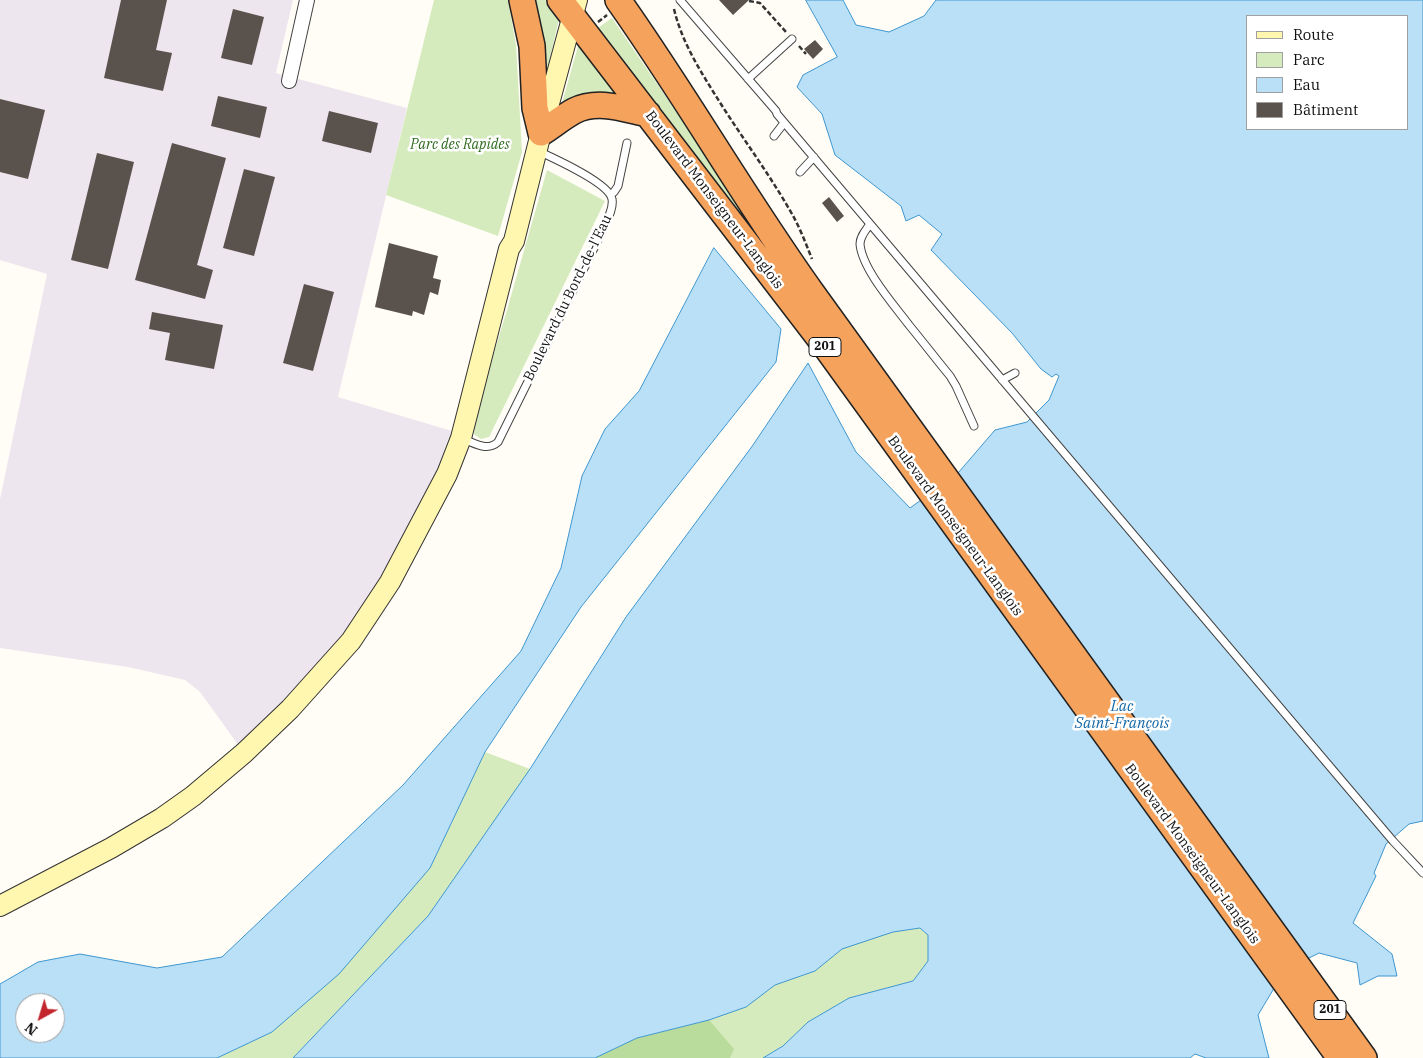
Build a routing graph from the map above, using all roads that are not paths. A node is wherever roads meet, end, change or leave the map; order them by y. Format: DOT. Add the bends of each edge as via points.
graph roads {
  1 [pos="307,0"];
  2 [pos="522,0"];
  3 [pos="636,0"];
  4 [pos="677,1"];
  5 [pos="613,7"];
  6 [pos="576,11"];
  7 [pos="638,27"];
  8 [pos="792,39"];
  9 [pos="748,79"];
  10 [pos="289,81"];
  11 [pos="648,114"];
  12 [pos="784,123"];
  13 [pos="774,136"];
  14 [pos="539,142"];
  15 [pos="627,143"];
  16 [pos="814,158"];
  17 [pos="800,172"];
  18 [pos="610,194"];
  19 [pos="870,224"];
  20 [pos="1015,373"];
  21 [pos="1002,380"];
  22 [pos="974,426"];
  23 [pos="461,438"];
  24 [pos="939,487"];
  25 [pos="1423,873"];
  26 [pos="0,906"];
  27 [pos="1288,969"];
  28 [pos="1340,1058"];
  29 [pos="1364,1058"];
  1 -- 10 [label="street"];
  2 -- 14 [label="highway" via="532,46"];
  3 -- 7 [label="highway"];
  4 -- 9 [label="lane"];
  5 -- 7 [label="highway, Boulevard Monseigneur-Langlois / 201"];
  6 -- 11 [label="highway, Boulevard Monseigneur-Langlois / 201"];
  6 -- 14 [label="street"];
  7 -- 24 [label="highway, Boulevard Monseigneur-Langlois / 201"];
  8 -- 9 [label="lane"];
  9 -- 12 [label="lane"];
  11 -- 14 [label="highway" via="613,106 576,110"];
  11 -- 24 [label="highway, Boulevard Monseigneur-Langlois / 201" via="818,336"];
  12 -- 13 [label="lane"];
  12 -- 16 [label="lane"];
  14 -- 18 [label="lane, Boulevard du Bord-de-l'Eau"];
  14 -- 23 [label="street"];
  15 -- 18 [label="lane" via="618,186"];
  16 -- 17 [label="lane"];
  16 -- 19 [label="lane"];
  18 -- 23 [label="lane, Boulevard du Bord-de-l'Eau" via="612,205 602,232 498,442 484,447"];
  19 -- 21 [label="lane"];
  19 -- 22 [label="lane" via="860,241 861,251 873,276 950,376"];
  20 -- 21 [label="lane"];
  21 -- 25 [label="lane"];
  23 -- 26 [label="street" via="447,474 390,582 351,641 290,709 229,766 162,818"];
  24 -- 27 [label="highway, Boulevard Monseigneur-Langlois / 201"];
  27 -- 28 [label="highway, Boulevard Monseigneur-Langlois / 201"];
  27 -- 29 [label="highway, Boulevard Monseigneur-Langlois / 201"];
}
